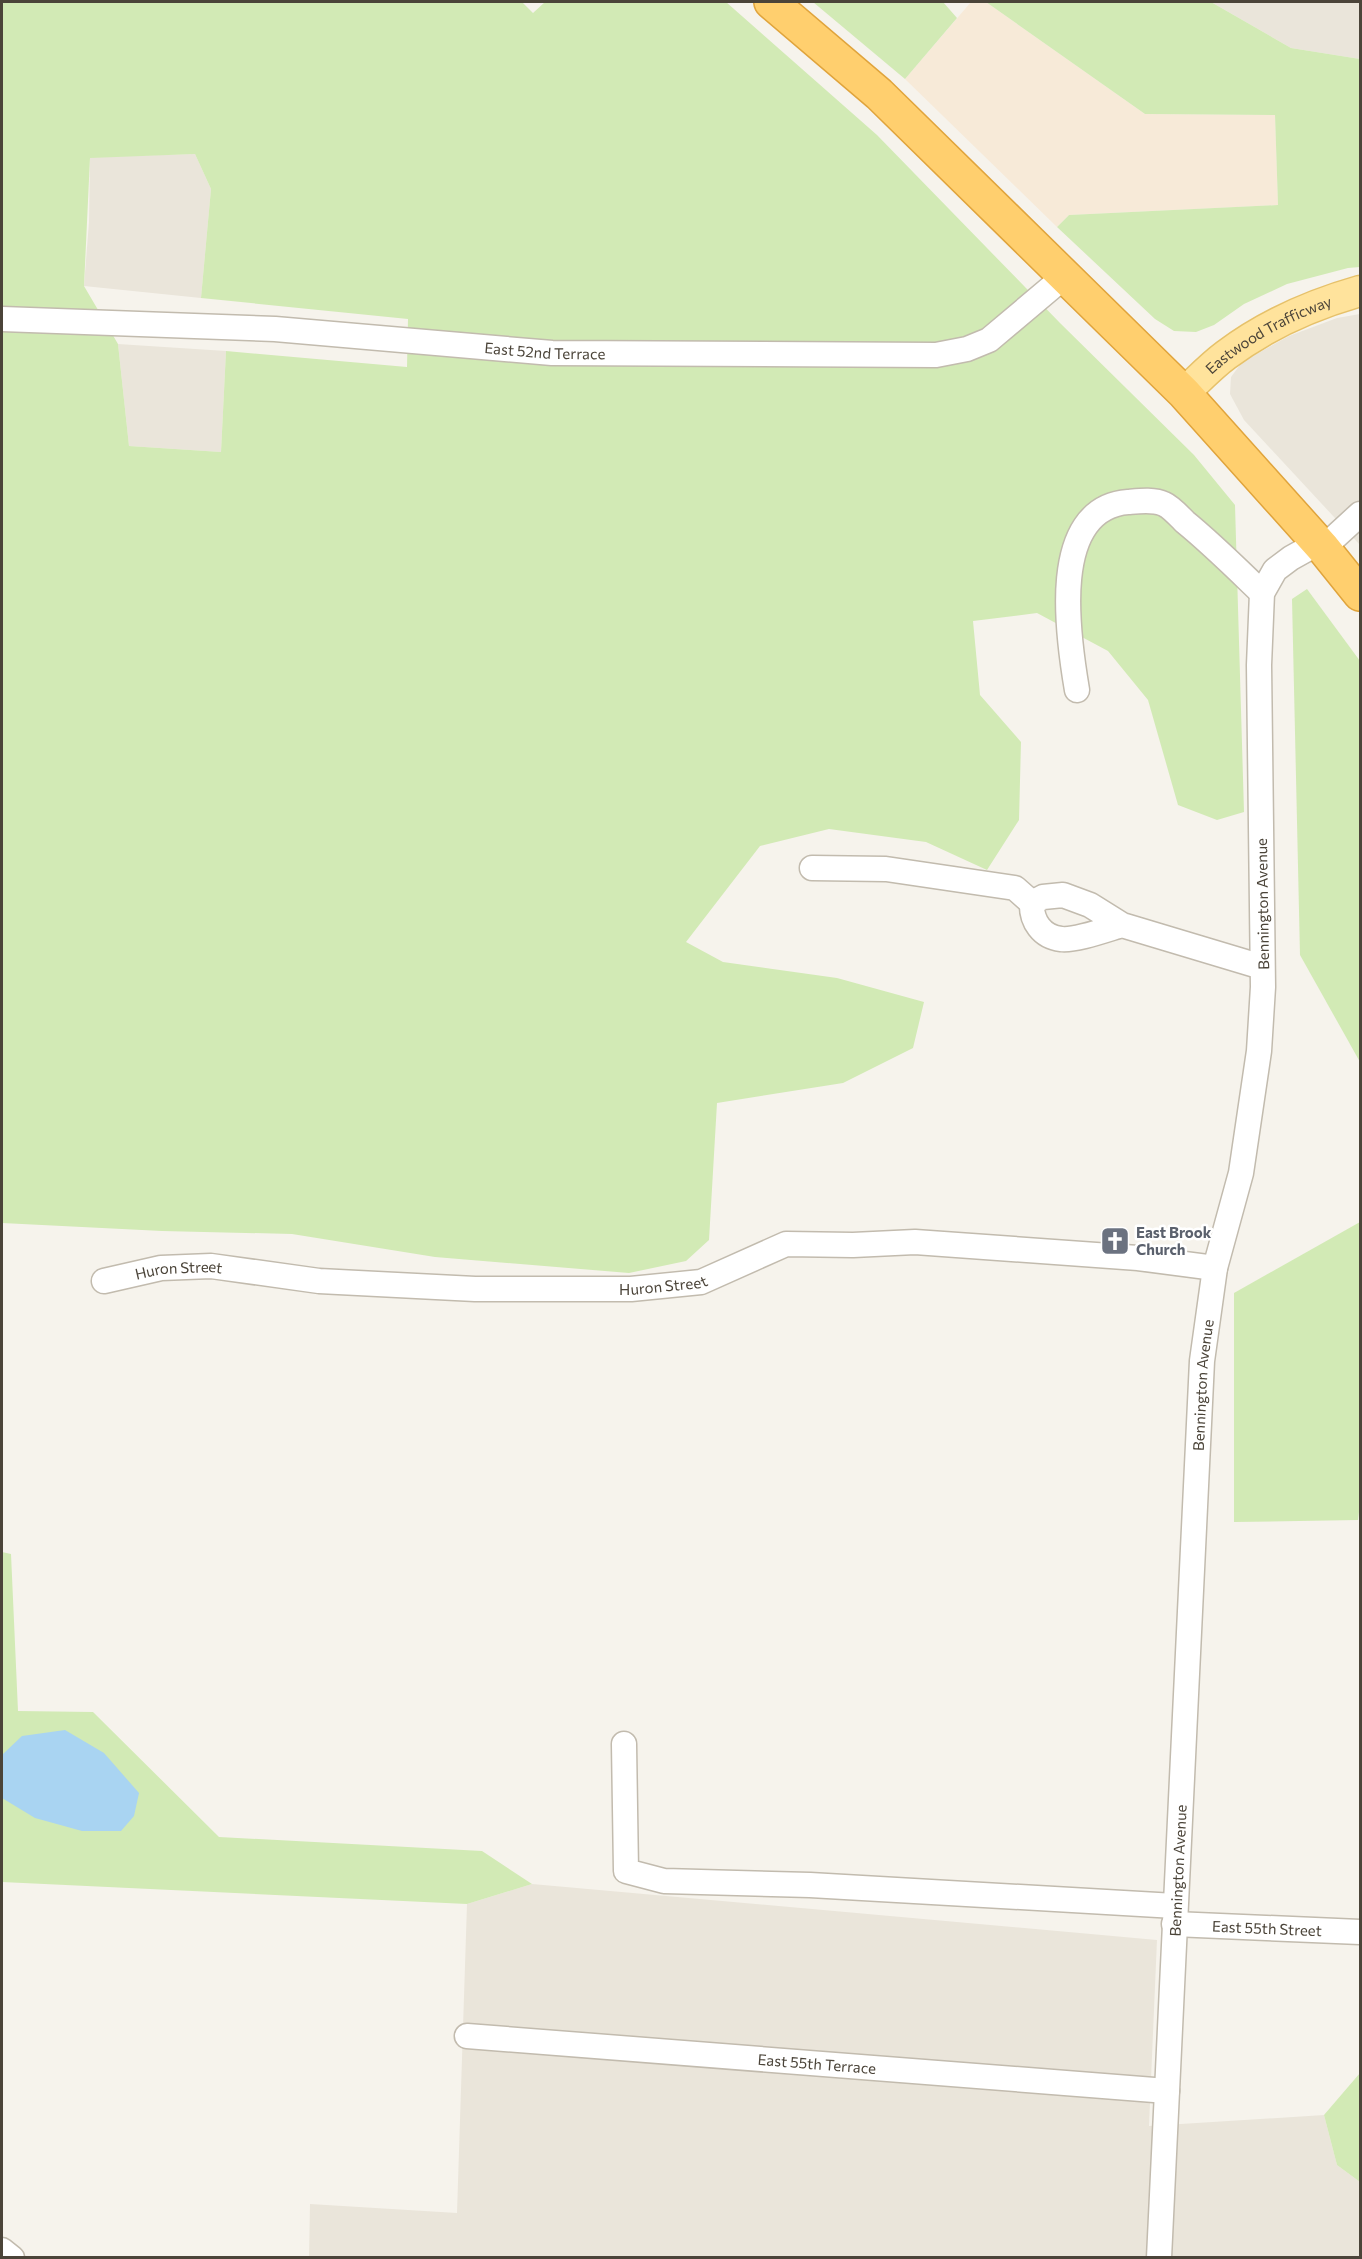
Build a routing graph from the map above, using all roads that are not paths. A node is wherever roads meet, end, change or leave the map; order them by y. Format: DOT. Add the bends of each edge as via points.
graph roads {
  1 [pos="771,2"];
  2 [pos="1065,276"];
  3 [pos="1360,291"];
  4 [pos="2,320"];
  5 [pos="1184,393"];
  6 [pos="1360,514"];
  7 [pos="1321,545"];
  8 [pos="1262,593"];
  9 [pos="1360,594"];
  10 [pos="1077,690"];
  11 [pos="812,868"];
  12 [pos="1032,903"];
  13 [pos="1122,925"];
  14 [pos="1262,967"];
  15 [pos="1215,1268"];
  16 [pos="104,1281"];
  17 [pos="624,1744"];
  18 [pos="1175,1915"];
  19 [pos="1360,1932"];
  20 [pos="466,2036"];
  21 [pos="1167,2091"];
  22 [pos="2,2250"];
  23 [pos="12,2258"];
  24 [pos="1160,2258"];
  1 -- 2 [label="highway" via="879,94"];
  2 -- 4 [label="street, East 52nd Terrace" via="988,340 967,350 936,355 552,352 275,329"];
  2 -- 5 [label="highway"];
  3 -- 5 [label="main road, Eastwood Trafficway" via="1321,302 1266,327 1224,356"];
  5 -- 7 [label="highway"];
  6 -- 7 [label="street, Bennington Avenue"];
  7 -- 8 [label="street, Bennington Avenue" via="1275,570"];
  7 -- 9 [label="highway"];
  8 -- 10 [label="street" via="1164,504 1120,503 1098,511 1084,525 1074,550 1069,581 1068,636"];
  8 -- 14 [label="street, Bennington Avenue" via="1259,665"];
  11 -- 12 [label="street" via="886,869 1015,888"];
  12 -- 13 [label="street" via="1042,897 1063,895 1090,905"];
  12 -- 13 [label="street" via="1031,916 1042,932 1062,939"];
  13 -- 14 [label="street"];
  14 -- 15 [label="street, Bennington Avenue" via="1259,1051 1240,1173"];
  15 -- 16 [label="street, Huron Street" via="1138,1258 915,1242 786,1244 701,1282 631,1289 475,1289 341,1282 211,1266 161,1268"];
  15 -- 18 [label="street, Bennington Avenue" via="1202,1361"];
  17 -- 18 [label="street, East 55th Street" via="626,1871 664,1881 810,1885"];
  18 -- 19 [label="street, East 55th Street"];
  18 -- 21 [label="street, Bennington Avenue"];
  20 -- 21 [label="street, East 55th Terrace"];
  21 -- 24 [label="street, Bennington Avenue"];
  22 -- 23 [label="street"];
}
